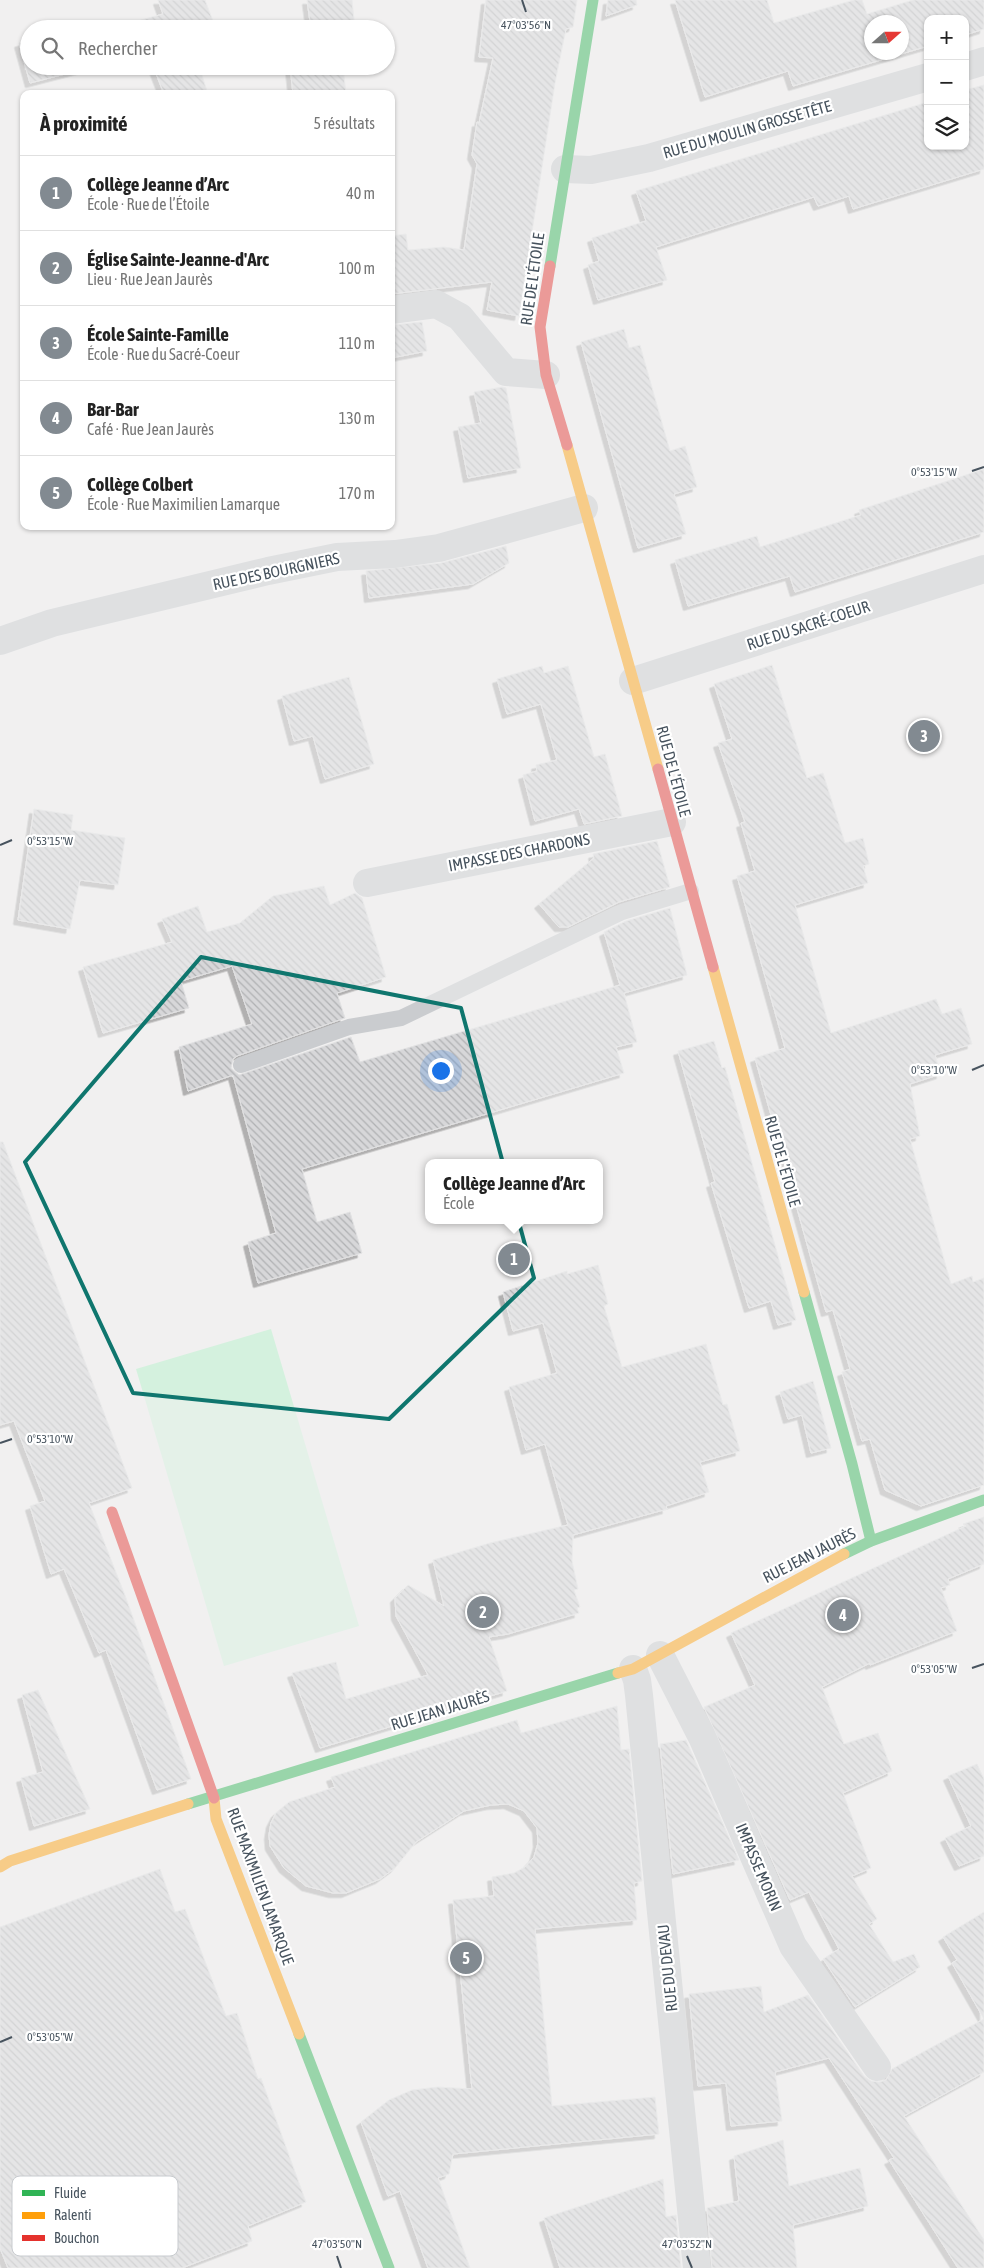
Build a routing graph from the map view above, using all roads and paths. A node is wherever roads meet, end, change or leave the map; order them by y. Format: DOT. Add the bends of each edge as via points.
graph roads {
  1 [pos="593,0"];
  2 [pos="984,61"];
  3 [pos="969,65"];
  4 [pos="924,78"];
  5 [pos="565,169"];
  6 [pos="395,309"];
  7 [pos="546,375"];
  8 [pos="584,508"];
  9 [pos="984,569"];
  10 [pos="0,641"];
  11 [pos="633,681"];
  12 [pos="672,822"];
  13 [pos="367,883"];
  14 [pos="691,892"];
  15 [pos="241,1065"];
  16 [pos="984,1500"];
  17 [pos="112,1512"];
  18 [pos="872,1541"];
  19 [pos="660,1655"];
  20 [pos="633,1669"];
  21 [pos="214,1796"];
  22 [pos="0,1866"];
  23 [pos="877,2067"];
  24 [pos="389,2268"];
  25 [pos="697,2268"];
  1 -- 5 [label="street, RUE DE L’ÉTOILE"];
  2 -- 3 [label="street"];
  4 -- 5 [label="street, RUE DU MOULIN GROSSE TÊTE" via="649,158 591,170"];
  5 -- 7 [label="street, RUE DE L’ÉTOILE" via="540,327"];
  6 -- 7 [label="street" via="436,304 460,317 506,372"];
  7 -- 8 [label="street, RUE DE L’ÉTOILE"];
  8 -- 10 [label="street, RUE DES BOURGNIERS" via="439,548 337,557 268,571 52,623"];
  8 -- 11 [label="street, RUE DE L’ÉTOILE"];
  9 -- 11 [label="street, RUE DU SACRÉ-COEUR"];
  11 -- 12 [label="street, RUE DE L’ÉTOILE"];
  12 -- 13 [label="street, IMPASSE DES CHARDONS"];
  12 -- 14 [label="street, RUE DE L’ÉTOILE"];
  14 -- 15 [label="lane" via="622,912 401,1018 349,1027"];
  14 -- 18 [label="street, RUE DE L’ÉTOILE"];
  16 -- 18 [label="street, RUE JEAN JAURÈS"];
  17 -- 21 [label="street, RUE MAXIMILIEN LAMARQUE"];
  18 -- 19 [label="street, RUE JEAN JAURÈS" via="828,1561"];
  19 -- 20 [label="street, RUE JEAN JAURÈS"];
  19 -- 23 [label="street, IMPASSE MORIN" via="702,1737 793,1946"];
  20 -- 21 [label="street, RUE JEAN JAURÈS"];
  20 -- 25 [label="street, RUE DU DEVAU" via="639,1695"];
  21 -- 22 [label="street, RUE JEAN JAURÈS"];
  21 -- 24 [label="street, RUE MAXIMILIEN LAMARQUE" via="216,1819"];
}
